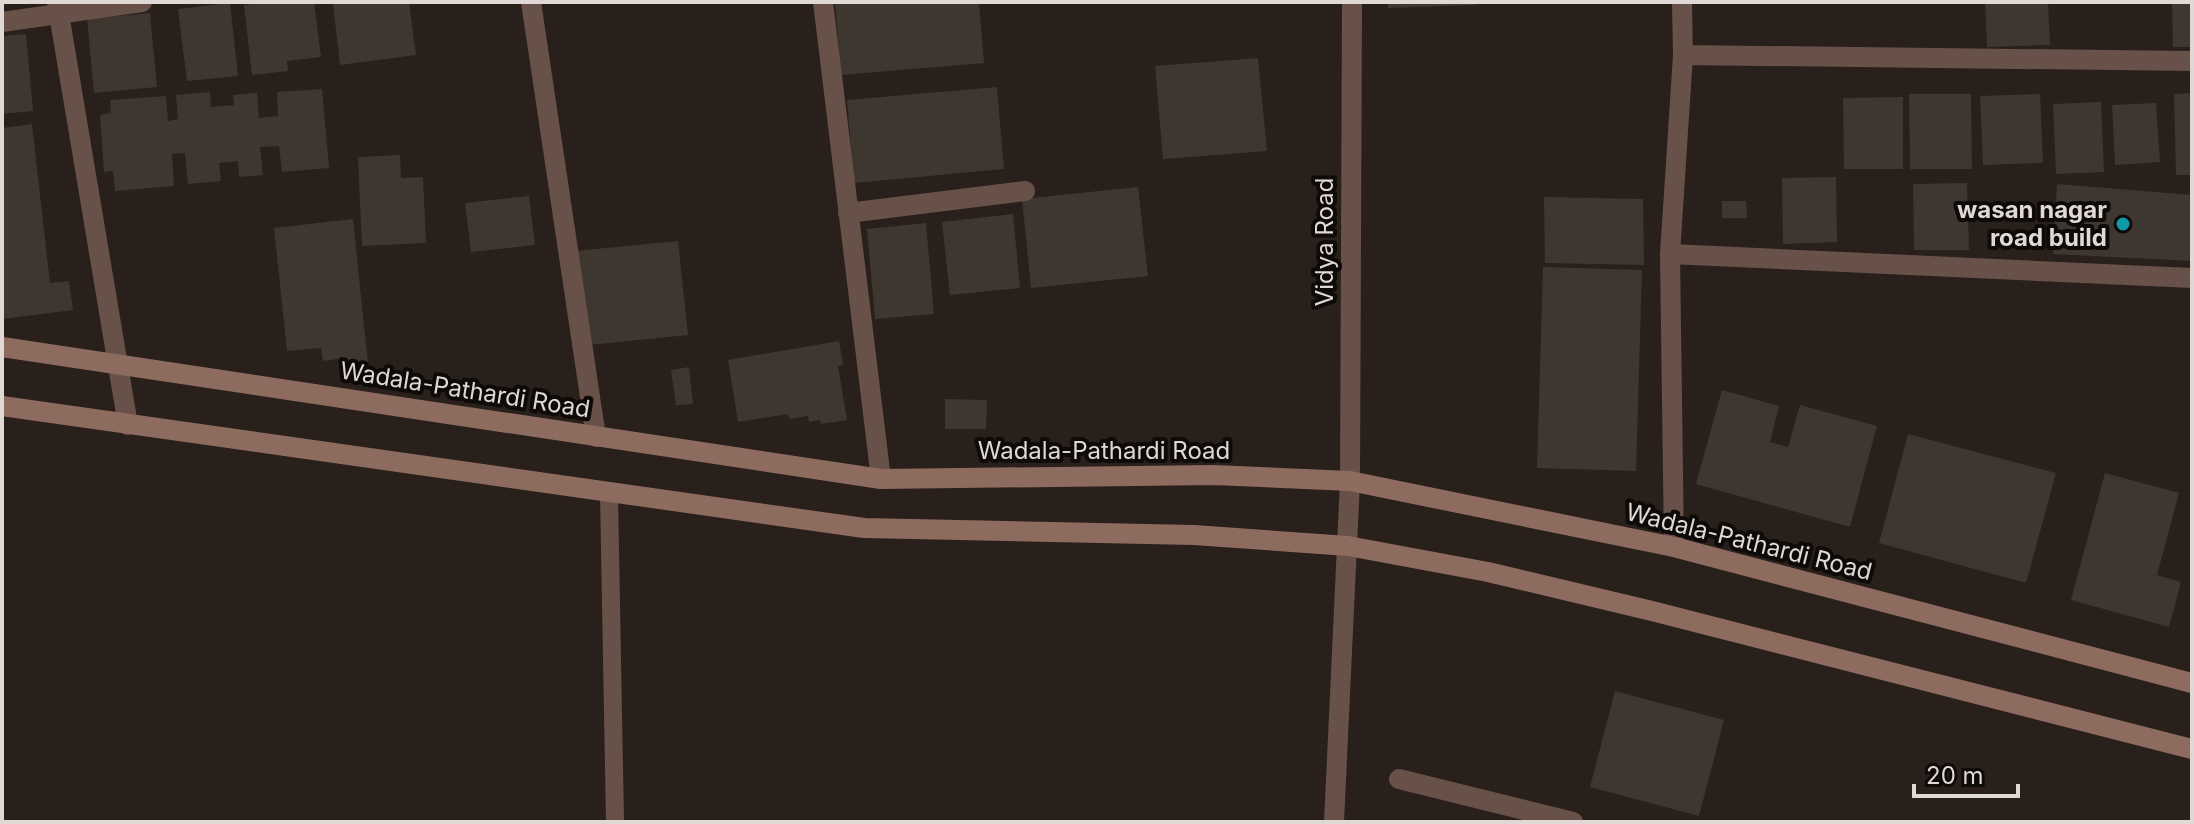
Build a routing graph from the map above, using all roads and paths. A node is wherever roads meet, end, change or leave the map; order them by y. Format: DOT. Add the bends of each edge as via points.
graph roads {
  1 [pos="142,2"];
  2 [pos="531,2"];
  3 [pos="823,2"];
  4 [pos="1352,2"];
  5 [pos="1682,2"];
  6 [pos="57,8"];
  7 [pos="2,22"];
  8 [pos="1683,55"];
  9 [pos="2192,61"];
  10 [pos="1025,191"];
  11 [pos="848,213"];
  12 [pos="1670,254"];
  13 [pos="2192,278"];
  14 [pos="2,347"];
  15 [pos="121,363"];
  16 [pos="2,406"];
  17 [pos="128,425"];
  18 [pos="596,437"];
  19 [pos="881,479"];
  20 [pos="1350,481"];
  21 [pos="609,494"];
  22 [pos="1348,546"];
  23 [pos="1674,547"];
  24 [pos="2192,683"];
  25 [pos="2192,749"];
  26 [pos="1399,779"];
  27 [pos="1544,818"];
  28 [pos="615,822"];
  29 [pos="1334,822"];
  30 [pos="1573,822"];
  1 -- 6 [label="street"];
  2 -- 18 [label="street"];
  3 -- 11 [label="street"];
  4 -- 20 [label="street, Vidya Road"];
  5 -- 8 [label="street"];
  6 -- 7 [label="street"];
  6 -- 15 [label="street"];
  8 -- 9 [label="street"];
  8 -- 12 [label="street"];
  10 -- 11 [label="street"];
  11 -- 19 [label="street"];
  12 -- 13 [label="street"];
  12 -- 23 [label="street"];
  14 -- 15 [label="main road, Wadala-Pathardi Road"];
  15 -- 17 [label="street"];
  15 -- 18 [label="main road, Wadala-Pathardi Road"];
  16 -- 17 [label="main road"];
  17 -- 21 [label="main road"];
  18 -- 19 [label="main road, Wadala-Pathardi Road"];
  19 -- 20 [label="main road, Wadala-Pathardi Road" via="1214,475"];
  20 -- 22 [label="street, Vidya Road"];
  20 -- 23 [label="main road, Wadala-Pathardi Road"];
  21 -- 22 [label="main road" via="864,528 1194,535"];
  21 -- 28 [label="lane"];
  22 -- 25 [label="main road" via="1652,611"];
  22 -- 29 [label="street, Vidya Road"];
  23 -- 24 [label="main road, Wadala-Pathardi Road"];
  26 -- 27 [label="street"];
  27 -- 30 [label="street"];
}
